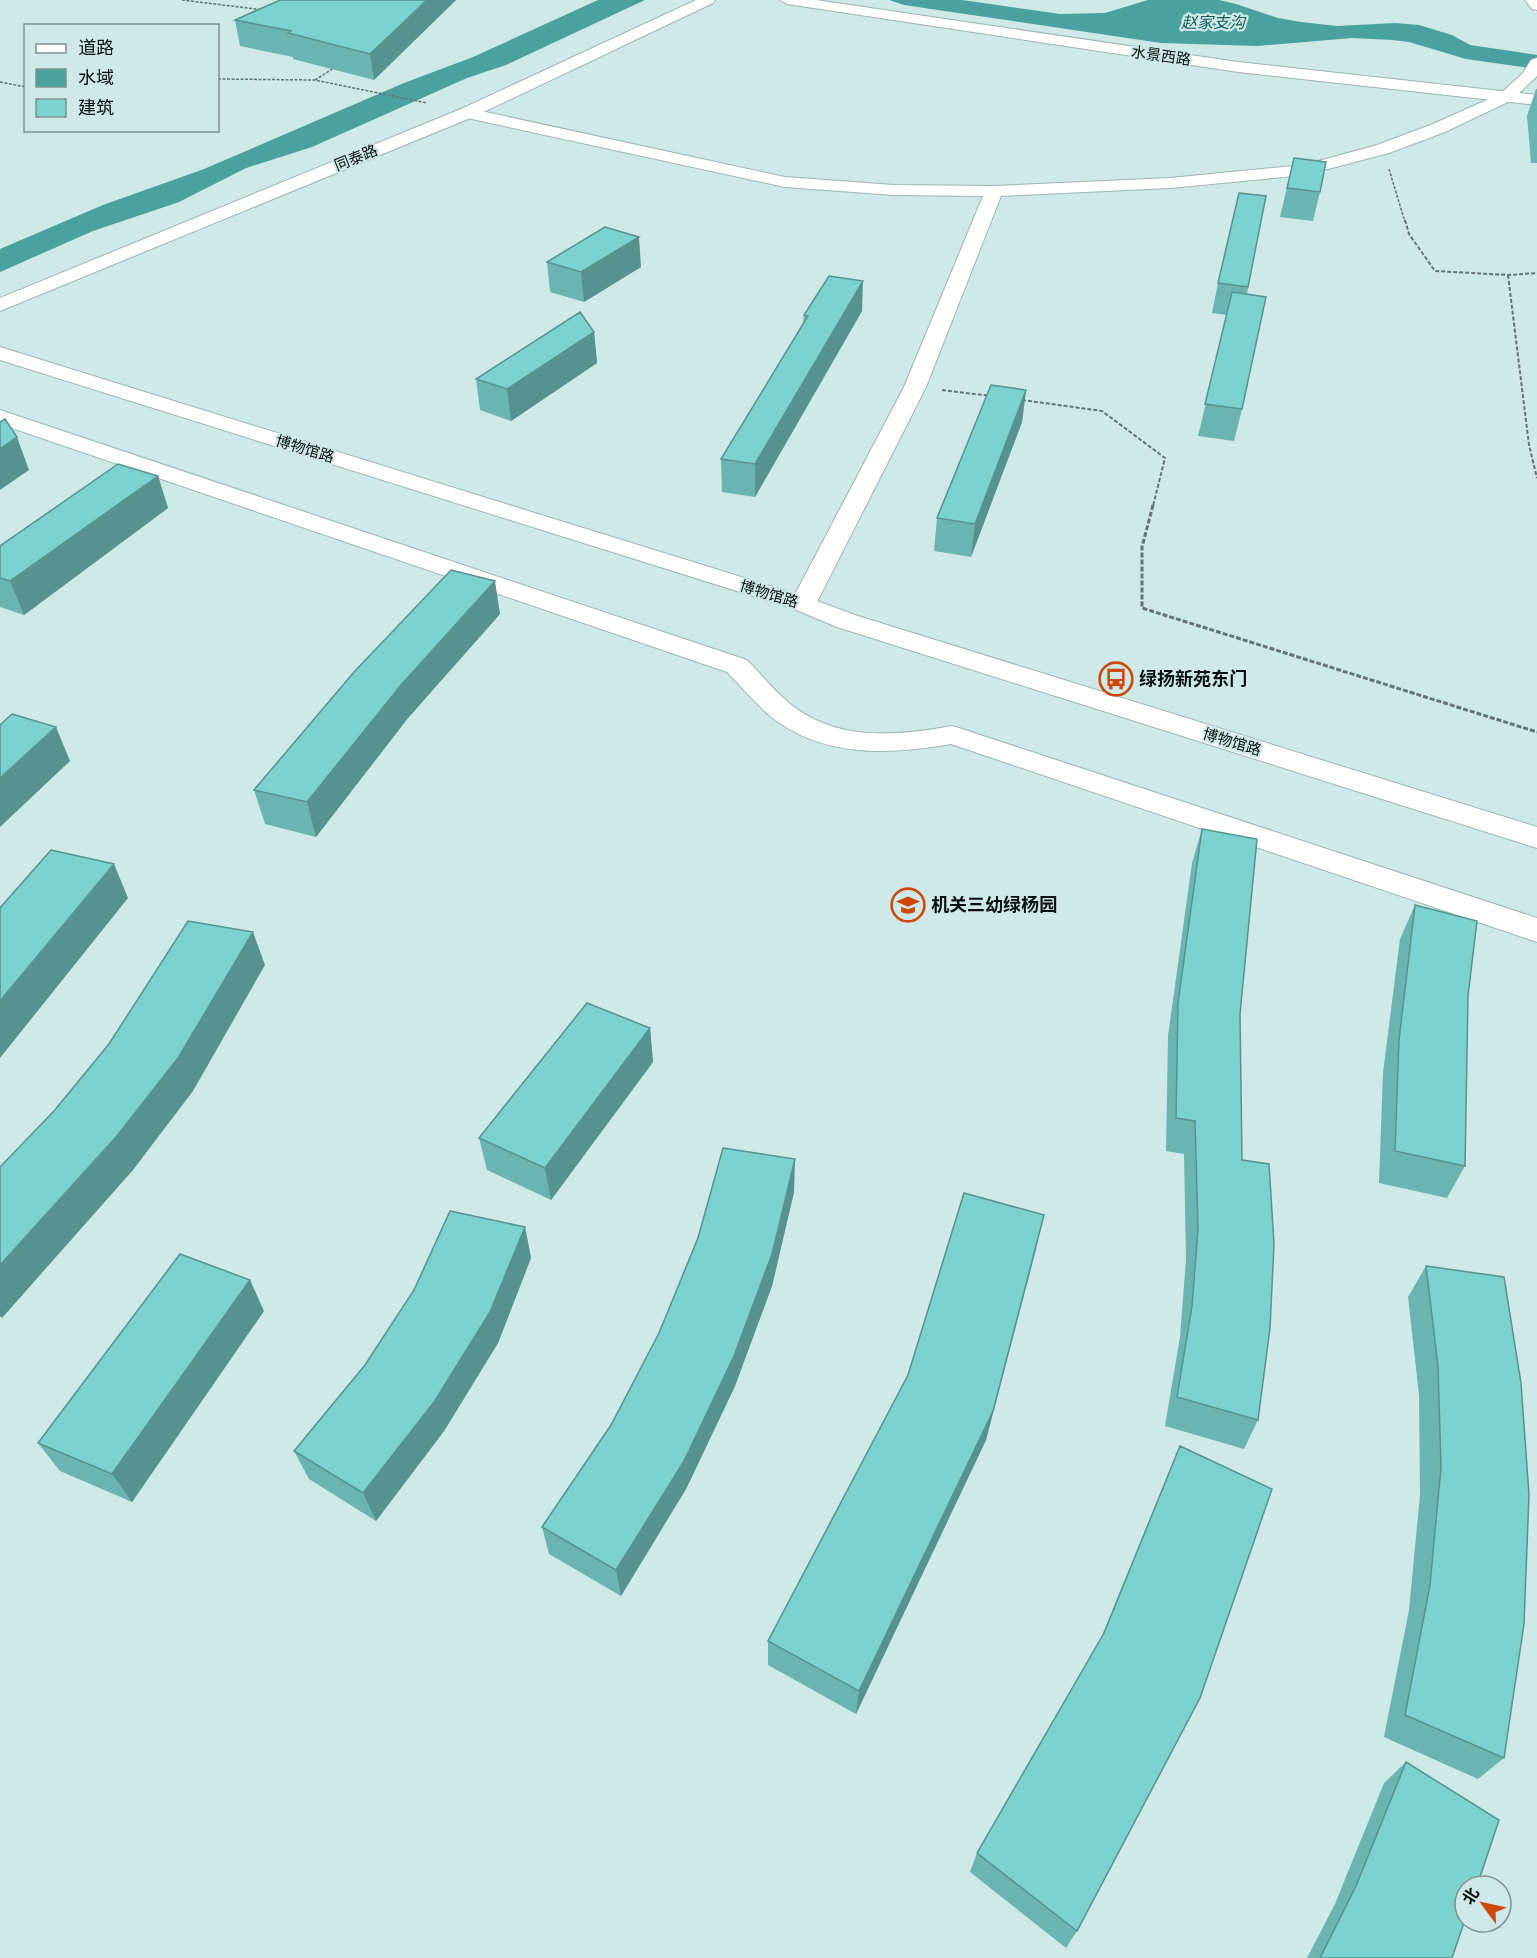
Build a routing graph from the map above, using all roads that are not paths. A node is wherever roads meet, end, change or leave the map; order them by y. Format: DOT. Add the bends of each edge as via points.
graph roads {
  1 [pos="708,0"];
  2 [pos="787,0"];
  3 [pos="1532,0"];
  4 [pos="1537,6"];
  5 [pos="1536,64"];
  6 [pos="1506,97"];
  7 [pos="1537,100"];
  8 [pos="467,113"];
  9 [pos="994,191"];
  10 [pos="0,305"];
  11 [pos="0,353"];
  12 [pos="0,417"];
  13 [pos="803,604"];
  14 [pos="1537,838"];
  15 [pos="1537,930"];
  1 -- 8 [label="street, 同泰路"];
  2 -- 6 [label="street, 水景西路" via="1238,67"];
  3 -- 4 [label="street"];
  5 -- 6 [label="street"];
  6 -- 7 [label="street, 水景西路"];
  6 -- 9 [label="street" via="1383,149 1305,170 1170,183"];
  8 -- 9 [label="street" via="785,182 894,190"];
  8 -- 10 [label="street, 同泰路"];
  9 -- 13 [label="street" via="915,387"];
  11 -- 13 [label="street, 博物馆路"];
  12 -- 15 [label="street" via="738,666 785,714 820,734 860,744 904,744 952,735"];
  13 -- 14 [label="street, 博物馆路"];
}
